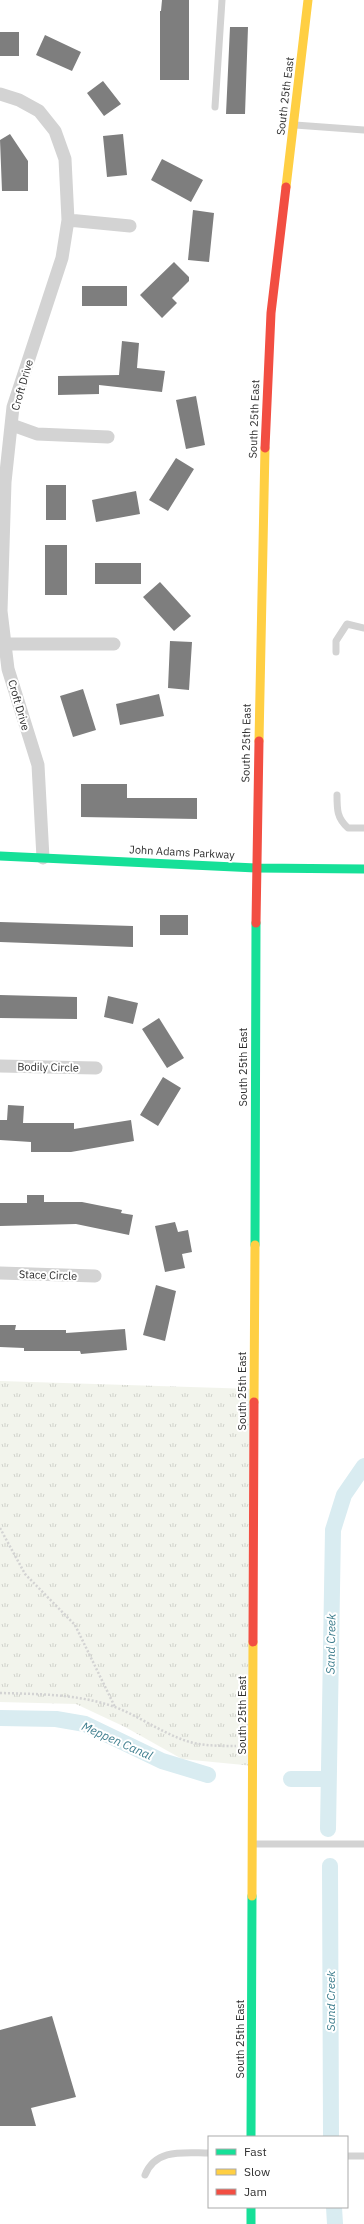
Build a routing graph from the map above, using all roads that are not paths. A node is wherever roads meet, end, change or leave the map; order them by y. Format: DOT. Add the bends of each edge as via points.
graph roads {
  1 [pos="222,0"];
  2 [pos="308,0"];
  3 [pos="0,94"];
  4 [pos="215,107"];
  5 [pos="293,125"];
  6 [pos="364,130"];
  7 [pos="68,220"];
  8 [pos="130,226"];
  9 [pos="12,425"];
  10 [pos="108,437"];
  11 [pos="364,628"];
  12 [pos="5,644"];
  13 [pos="114,644"];
  14 [pos="336,652"];
  15 [pos="337,795"];
  16 [pos="364,828"];
  17 [pos="0,856"];
  18 [pos="43,858"];
  19 [pos="256,868"];
  20 [pos="364,869"];
  21 [pos="0,1066"];
  22 [pos="96,1068"];
  23 [pos="0,1273"];
  24 [pos="95,1276"];
  25 [pos="252,1844"];
  26 [pos="364,1844"];
  27 [pos="251,2136"];
  28 [pos="208,2153"];
  29 [pos="348,2156"];
  30 [pos="364,2156"];
  31 [pos="145,2175"];
  32 [pos="251,2208"];
  33 [pos="251,2224"];
  1 -- 4 [label="lane"];
  2 -- 5 [label="main road, South 25th East"];
  3 -- 7 [label="street, Croft Drive" via="19,100 39,111 55,131 65,159"];
  5 -- 6 [label="lane"];
  5 -- 19 [label="main road, South 25th East" via="270,321 265,437"];
  7 -- 8 [label="street"];
  7 -- 9 [label="street, Croft Drive" via="62,258 13,407"];
  9 -- 10 [label="street" via="38,434"];
  9 -- 12 [label="street, Croft Drive" via="4,490 1,611"];
  11 -- 14 [label="lane" via="347,624 336,641"];
  12 -- 13 [label="street"];
  12 -- 18 [label="street, Croft Drive" via="10,676 38,765"];
  15 -- 16 [label="lane" via="340,820 348,828"];
  17 -- 18 [label="main road, John Adams Parkway"];
  18 -- 19 [label="main road, John Adams Parkway"];
  19 -- 20 [label="main road, John Adams Parkway"];
  19 -- 25 [label="main road, South 25th East"];
  21 -- 22 [label="street, Bodily Circle"];
  23 -- 24 [label="street, Stace Circle"];
  25 -- 26 [label="lane"];
  25 -- 27 [label="main road, South 25th East"];
  28 -- 31 [label="lane" via="171,2154 157,2158"];
  29 -- 30 [label="lane"];
  32 -- 33 [label="main road"];
}
